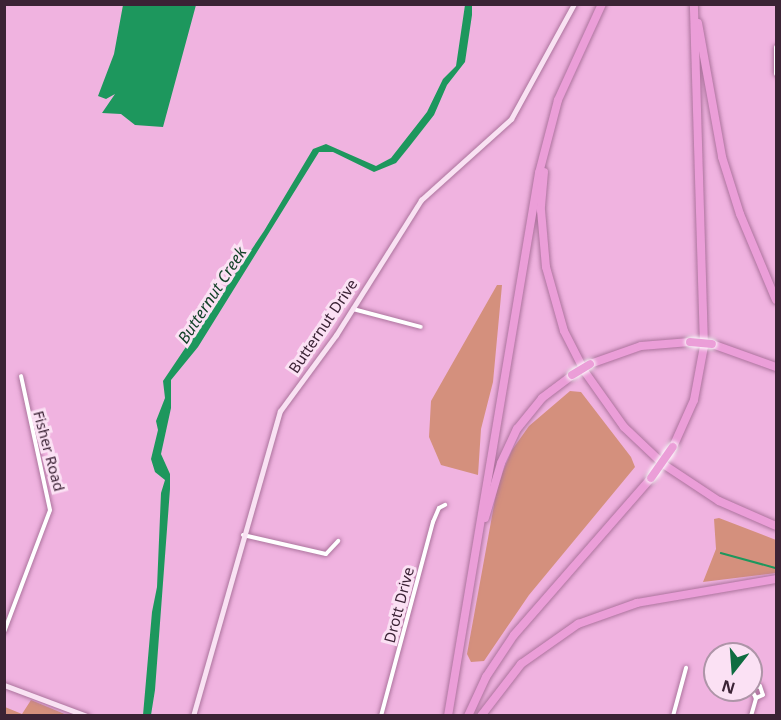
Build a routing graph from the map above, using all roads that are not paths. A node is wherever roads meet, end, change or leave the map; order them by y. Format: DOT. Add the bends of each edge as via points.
graph roads {
  1 [pos="574,4"];
  2 [pos="602,4"];
  3 [pos="695,4"];
  4 [pos="777,47"];
  5 [pos="776,74"];
  6 [pos="544,153"];
  7 [pos="777,300"];
  8 [pos="352,308"];
  9 [pos="421,327"];
  10 [pos="777,367"];
  11 [pos="21,376"];
  12 [pos="445,506"];
  13 [pos="777,526"];
  14 [pos="242,535"];
  15 [pos="338,541"];
  16 [pos="474,561"];
  17 [pos="777,579"];
  18 [pos="4,632"];
  19 [pos="686,668"];
  20 [pos="4,685"];
  21 [pos="87,716"];
  22 [pos="193,716"];
  23 [pos="381,716"];
  24 [pos="448,716"];
  25 [pos="468,716"];
  26 [pos="481,716"];
  27 [pos="673,716"];
  1 -- 8 [label="street, Butternut Drive" via="511,119 421,200"];
  2 -- 6 [label="highway" via="570,71"];
  3 -- 7 [label="highway" via="722,157 740,214"];
  3 -- 25 [label="highway, bridge" via="704,346 694,400 673,447 651,478 514,635 486,677"];
  4 -- 5 [label="street"];
  6 -- 13 [label="highway" via="541,210 546,267 564,331 585,372 634,439 663,464 712,497"];
  6 -- 16 [label="highway"];
  8 -- 9 [label="street"];
  8 -- 14 [label="street, Butternut Drive" via="275,421"];
  10 -- 16 [label="highway, bridge" via="712,344 690,342 641,346 590,364 572,375 542,398 509,443 494,483"];
  11 -- 18 [label="street, Fisher Road" via="50,510"];
  12 -- 23 [label="street, Drott Drive" via="439,507 433,522"];
  14 -- 15 [label="street" via="326,554"];
  14 -- 22 [label="street, Butternut Drive"];
  16 -- 24 [label="highway"];
  17 -- 26 [label="highway" via="637,603 578,624 521,664"];
  19 -- 27 [label="street"];
  20 -- 21 [label="street"];
}
